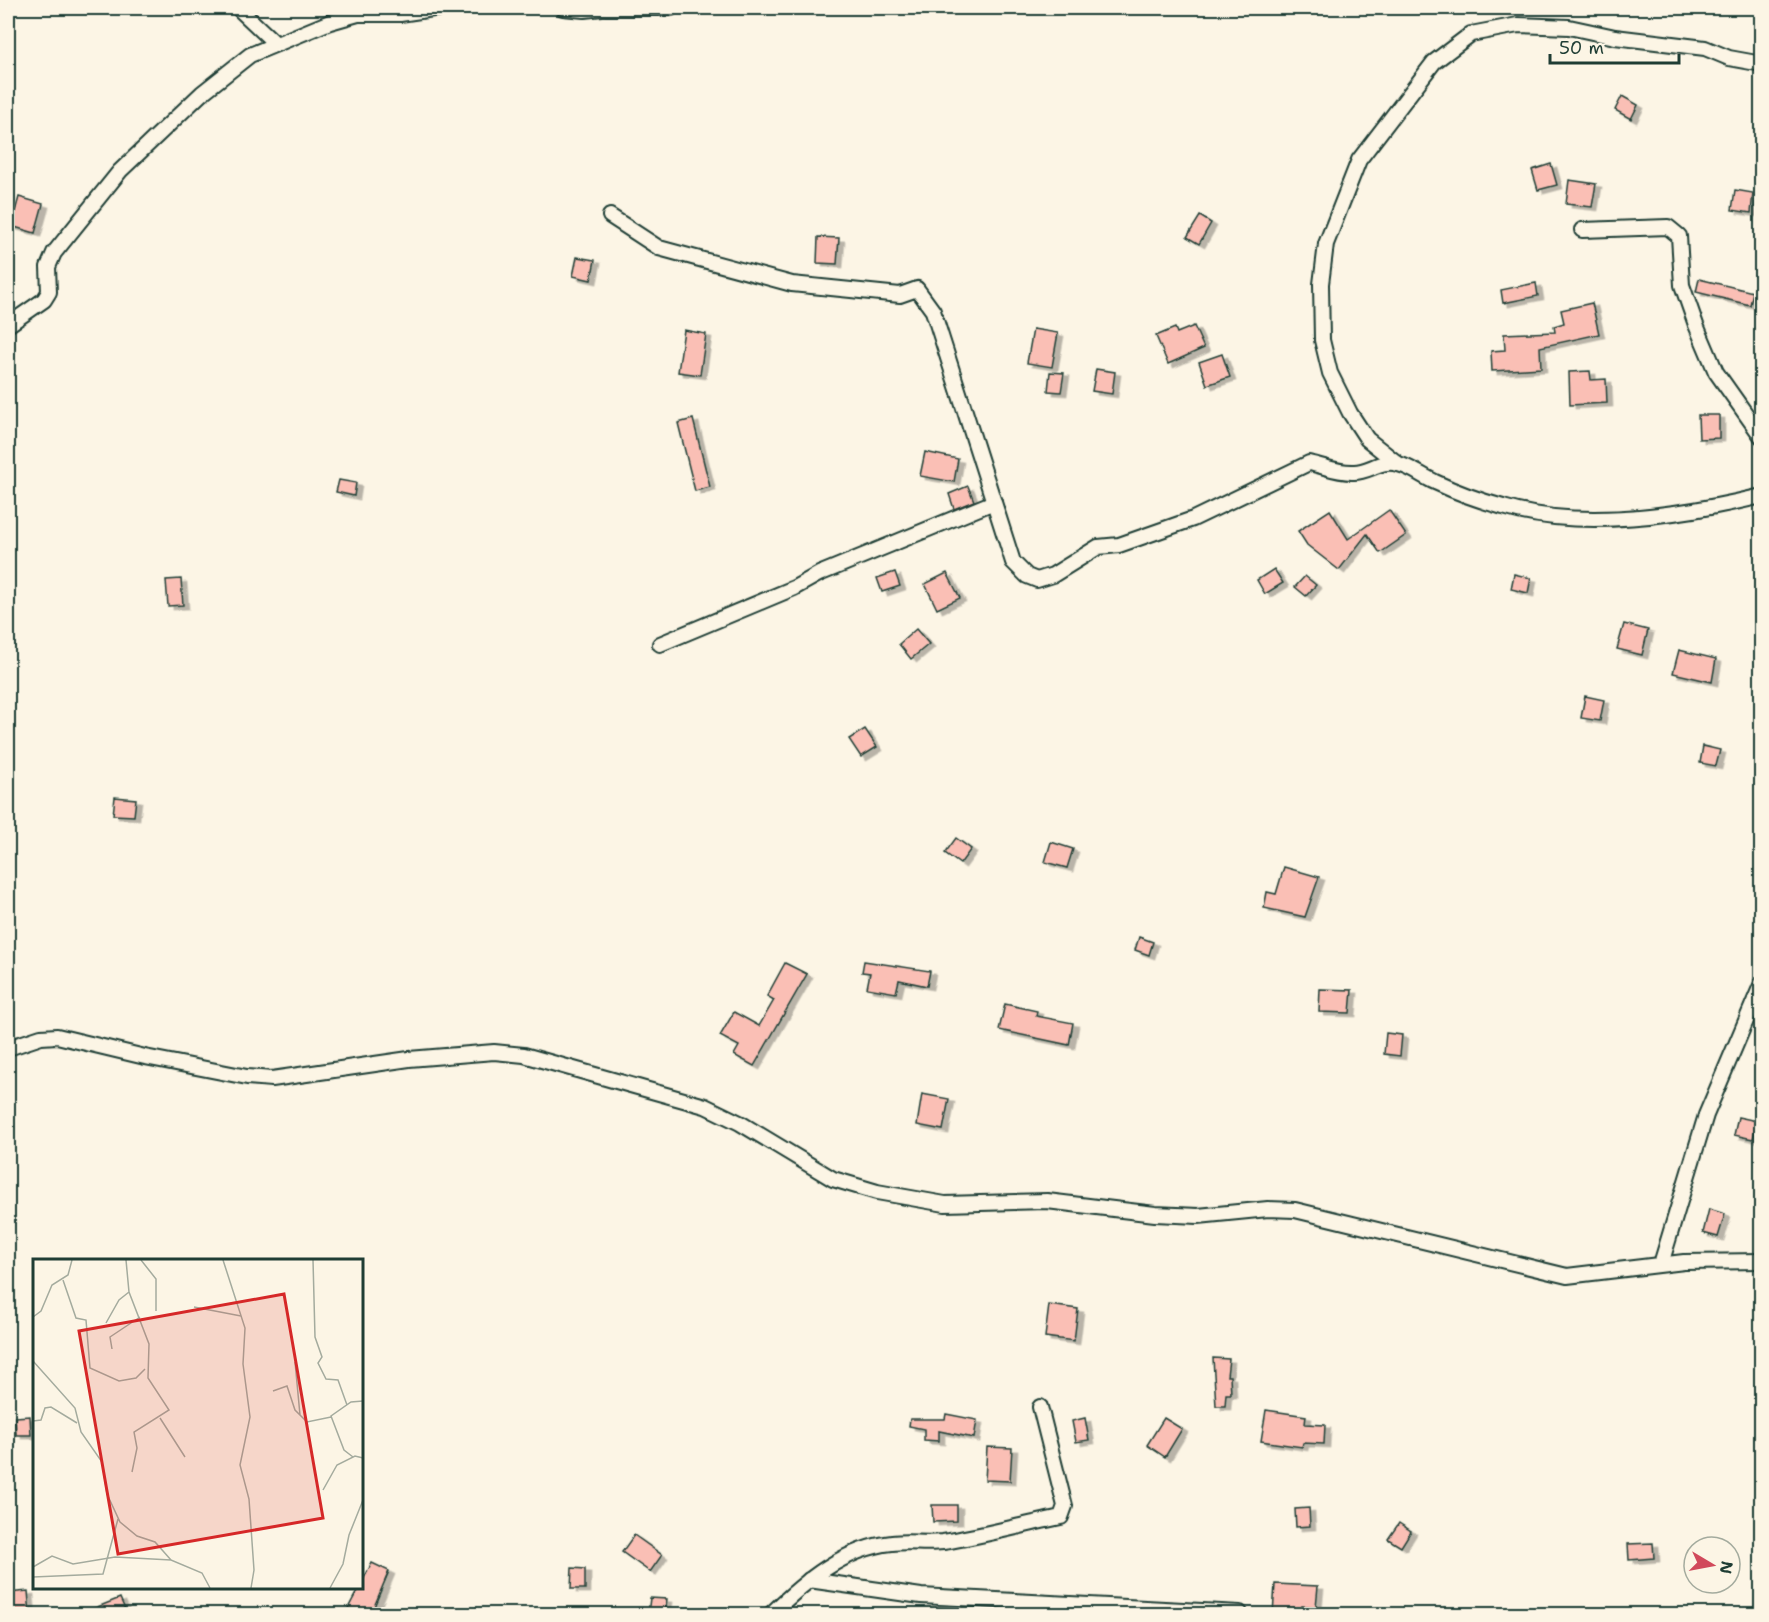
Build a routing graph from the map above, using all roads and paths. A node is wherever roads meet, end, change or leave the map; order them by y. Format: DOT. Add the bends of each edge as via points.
graph roads {
  1 [pos="238,8"];
  2 [pos="440,8"];
  3 [pos="563,8"];
  4 [pos="604,8"];
  5 [pos="671,8"];
  6 [pos="276,44"];
  7 [pos="1761,64"];
  8 [pos="610,216"];
  9 [pos="1582,230"];
  10 [pos="8,325"];
  11 [pos="1761,437"];
  12 [pos="1397,463"];
  13 [pos="1761,496"];
  14 [pos="994,502"];
  15 [pos="660,644"];
  16 [pos="1761,983"];
  17 [pos="8,1048"];
  18 [pos="1761,1261"];
  19 [pos="1661,1264"];
  20 [pos="1040,1407"];
  21 [pos="809,1580"];
  22 [pos="1240,1613"];
  23 [pos="771,1614"];
  1 -- 6 [label="street"];
  2 -- 6 [label="street" via="400,14 358,14"];
  3 -- 4 [label="street"];
  4 -- 5 [label="street"];
  6 -- 10 [label="street" via="250,55 202,93 120,171 54,253 48,267 49,292 44,300"];
  7 -- 12 [label="street" via="1729,58 1706,48 1569,27 1518,25 1471,34 1434,62 1359,160 1326,244 1321,284 1322,340 1330,373 1367,439"];
  8 -- 14 [label="street" via="659,249 792,284 900,295 917,289 933,311"];
  9 -- 11 [label="street" via="1675,230 1679,236 1682,285 1712,363"];
  12 -- 13 [label="street" via="1504,508 1568,519 1713,508"];
  12 -- 14 [label="street" via="1376,464 1357,472 1303,464 1193,519 1119,545 1098,547 1053,575 1037,580 1013,562"];
  14 -- 15 [label="street"];
  16 -- 19 [label="street" via="1706,1115"];
  17 -- 19 [label="street" via="57,1036 145,1057 272,1079 420,1058 494,1052 524,1055 705,1106 833,1179 877,1192 945,1204 1047,1201 1198,1216 1295,1210 1567,1276"];
  18 -- 19 [label="street"];
  20 -- 21 [label="street" via="1065,1506 1061,1517 943,1542 890,1543 840,1560"];
  21 -- 22 [label="street" via="921,1596"];
  21 -- 23 [label="street"];
}
